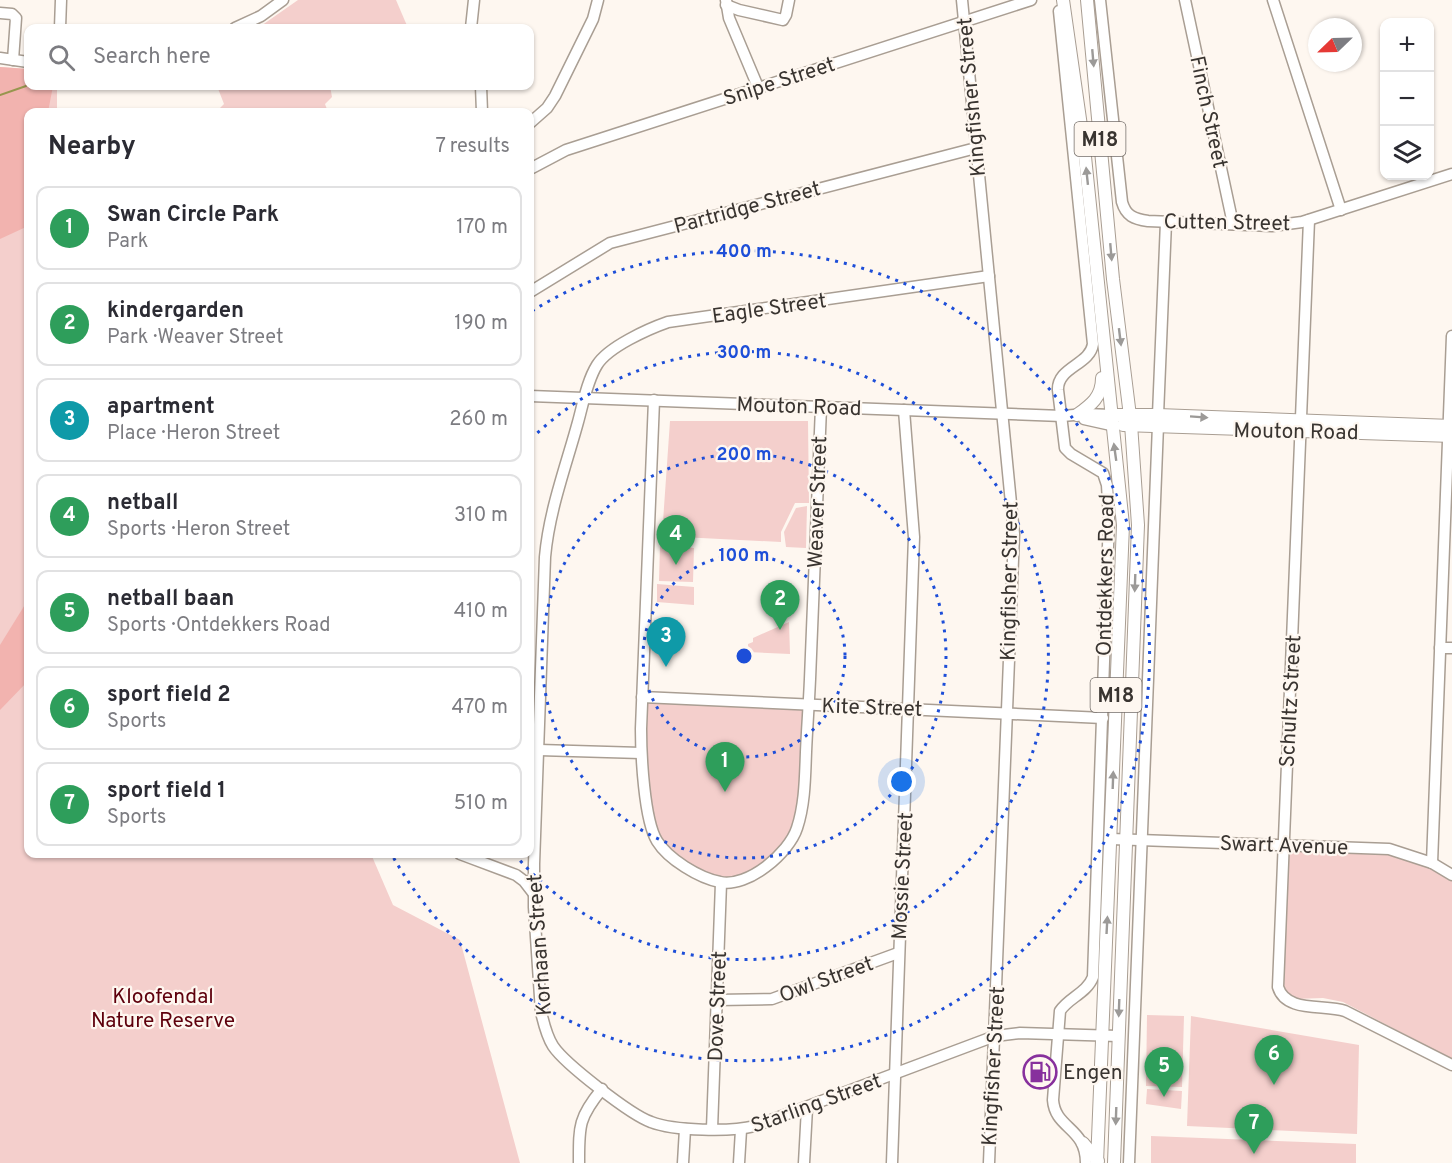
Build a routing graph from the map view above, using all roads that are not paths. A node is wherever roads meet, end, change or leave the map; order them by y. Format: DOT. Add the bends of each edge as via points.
graph roads {
  1 [pos="61,0"];
  2 [pos="283,0"];
  3 [pos="474,0"];
  4 [pos="598,0"];
  5 [pos="789,0"];
  6 [pos="962,0"];
  7 [pos="1031,0"];
  8 [pos="1058,0"];
  9 [pos="1063,0"];
  10 [pos="1087,0"];
  11 [pos="1100,0"];
  12 [pos="1185,0"];
  13 [pos="1273,0"];
  14 [pos="726,3"];
  15 [pos="0,13"];
  16 [pos="964,22"];
  17 [pos="60,24"];
  18 [pos="244,24"];
  19 [pos="471,24"];
  20 [pos="0,58"];
  21 [pos="13,60"];
  22 [pos="24,61"];
  23 [pos="758,87"];
  24 [pos="481,90"];
  25 [pos="482,108"];
  26 [pos="534,119"];
  27 [pos="976,148"];
  28 [pos="534,168"];
  29 [pos="1452,174"];
  30 [pos="1341,210"];
  31 [pos="1309,220"];
  32 [pos="1166,222"];
  33 [pos="1233,224"];
  34 [pos="989,276"];
  35 [pos="534,290"];
  36 [pos="1452,336"];
  37 [pos="1103,339"];
  38 [pos="534,396"];
  39 [pos="585,398"];
  40 [pos="654,400"];
  41 [pos="821,407"];
  42 [pos="904,410"];
  43 [pos="1004,413"];
  44 [pos="1069,416"];
  45 [pos="1130,419"];
  46 [pos="1111,420"];
  47 [pos="1158,420"];
  48 [pos="1301,425"];
  49 [pos="1450,431"];
  50 [pos="1440,648"];
  51 [pos="1452,648"];
  52 [pos="642,697"];
  53 [pos="809,704"];
  54 [pos="909,709"];
  55 [pos="1007,713"];
  56 [pos="1102,718"];
  57 [pos="539,750"];
  58 [pos="641,753"];
  59 [pos="1111,838"];
  60 [pos="1126,839"];
  61 [pos="1142,839"];
  62 [pos="1283,844"];
  63 [pos="471,858"];
  64 [pos="1432,863"];
  65 [pos="534,864"];
  66 [pos="516,875"];
  67 [pos="1452,875"];
  68 [pos="721,883"];
  69 [pos="534,894"];
  70 [pos="898,953"];
  71 [pos="717,1000"];
  72 [pos="545,1028"];
  73 [pos="1058,1033"];
  74 [pos="995,1036"];
  75 [pos="1118,1036"];
  76 [pos="1102,1037"];
  77 [pos="1452,1065"];
  78 [pos="894,1074"];
  79 [pos="602,1089"];
  80 [pos="807,1108"];
  81 [pos="685,1129"];
  82 [pos="712,1129"];
  83 [pos="741,1130"];
  84 [pos="1083,1143"];
  85 [pos="1094,1162"];
  86 [pos="579,1163"];
  87 [pos="683,1163"];
  88 [pos="739,1163"];
  89 [pos="804,1163"];
  90 [pos="892,1163"];
  91 [pos="988,1163"];
  92 [pos="1114,1163"];
  93 [pos="1129,1163"];
  1 -- 17 [label="street"];
  2 -- 18 [label="street"];
  3 -- 19 [label="street"];
  4 -- 26 [label="street" via="593,20 555,96"];
  5 -- 14 [label="street" via="783,20"];
  6 -- 16 [label="street, Kingfisher Street"];
  7 -- 16 [label="street, Snipe Street"];
  8 -- 44 [label="street, Ontdekkers Road" via="1093,341 1089,354 1059,380 1058,390"];
  37 -- 9 [label="main road, Ontdekkers Road / M18, one-way" via="1084,147"];
  10 -- 45 [label="main road, Ontdekkers Road / M18, one-way"];
  11 -- 32 [label="street, Cutten Street" via="1122,202 1128,215 1137,220"];
  12 -- 33 [label="street, Finch Street"];
  13 -- 30 [label="street"];
  14 -- 23 [label="street"];
  15 -- 21 [label="street" via="16,18"];
  16 -- 23 [label="street, Snipe Street"];
  16 -- 27 [label="street, Kingfisher Street"];
  20 -- 21 [label="street"];
  21 -- 22 [label="street"];
  23 -- 28 [label="street, Snipe Street" via="566,150"];
  24 -- 25 [label="street"];
  27 -- 34 [label="street, Kingfisher Street"];
  27 -- 35 [label="street, Partridge Street" via="610,243"];
  29 -- 30 [label="street, Cutten Street"];
  30 -- 31 [label="street, Cutten Street"];
  31 -- 33 [label="street, Cutten Street" via="1272,226"];
  31 -- 48 [label="street, Schultz Street"];
  32 -- 33 [label="street, Cutten Street"];
  32 -- 47 [label="street"];
  34 -- 39 [label="street, Eagle Street" via="668,322 607,354 595,369"];
  34 -- 43 [label="street, Kingfisher Street"];
  36 -- 49 [label="street"];
  37 -- 44 [label="main road" via="1100,391 1094,402"];
  37 -- 46 [label="main road, Ontdekkers Road / M18"];
  38 -- 39 [label="street, Mouton Road"];
  39 -- 40 [label="street, Mouton Road"];
  39 -- 57 [label="street, Korhaan Street" via="546,540"];
  40 -- 41 [label="street, Mouton Road"];
  40 -- 52 [label="street"];
  41 -- 42 [label="street, Mouton Road"];
  41 -- 53 [label="street, Weaver Street"];
  42 -- 43 [label="street, Mouton Road"];
  42 -- 54 [label="street, Mossie Street" via="914,537"];
  43 -- 44 [label="street, Mouton Road"];
  43 -- 55 [label="street, Kingfisher Street" via="1014,534"];
  44 -- 46 [label="street, Mouton Road"];
  44 -- 56 [label="street, Ontdekkers Road" via="1064,443 1067,451 1101,471 1107,485"];
  45 -- 46 [label="main road, Mouton Road"];
  45 -- 47 [label="main road, Mouton Road"];
  45 -- 60 [label="main road, Ontdekkers Road / M18, one-way" via="1138,525"];
  59 -- 46 [label="main road, Ontdekkers Road / M18, one-way" via="1123,525"];
  47 -- 48 [label="main road, Mouton Road"];
  47 -- 61 [label="street"];
  48 -- 49 [label="main road, Mouton Road"];
  48 -- 62 [label="street, Schultz Street"];
  49 -- 50 [label="street"];
  50 -- 51 [label="street"];
  50 -- 64 [label="street"];
  52 -- 53 [label="street, Kite Street"];
  52 -- 58 [label="street"];
  53 -- 54 [label="street, Kite Street"];
  53 -- 68 [label="street" via="803,801 794,837 771,863 743,878"];
  54 -- 55 [label="street, Kite Street"];
  54 -- 70 [label="street, Mossie Street"];
  55 -- 56 [label="street, Kite Street"];
  55 -- 74 [label="street, Kingfisher Street"];
  56 -- 73 [label="street, Ontdekkers Road" via="1093,977 1061,1009"];
  57 -- 58 [label="street"];
  57 -- 65 [label="street, Korhaan Street"];
  58 -- 68 [label="street" via="651,826 658,842 679,864"];
  59 -- 60 [label="street, Swart Avenue"];
  76 -- 59 [label="main road, Ontdekkers Road / M18, one-way"];
  60 -- 61 [label="street, Swart Avenue"];
  60 -- 75 [label="main road, Ontdekkers Road / M18, one-way"];
  61 -- 62 [label="street, Swart Avenue"];
  61 -- 93 [label="street"];
  62 -- 64 [label="street, Swart Avenue" via="1389,849"];
  62 -- 77 [label="street, Schultz Street" via="1278,983 1281,996 1295,1004 1345,1011"];
  63 -- 66 [label="street"];
  64 -- 67 [label="street, Swart Avenue"];
  65 -- 66 [label="street"];
  65 -- 69 [label="street, Korhaan Street"];
  66 -- 69 [label="street"];
  68 -- 71 [label="street, Dove Street"];
  69 -- 72 [label="street, Korhaan Street"];
  70 -- 71 [label="street, Owl Street" via="771,999"];
  70 -- 78 [label="street, Mossie Street"];
  71 -- 82 [label="street, Dove Street"];
  72 -- 79 [label="street, Starling Street" via="560,1054"];
  73 -- 74 [label="street, Starling Street"];
  73 -- 76 [label="street, Starling Street"];
  73 -- 84 [label="street, Ontdekkers Road" via="1054,1108"];
  74 -- 78 [label="street, Starling Street"];
  74 -- 91 [label="street, Kingfisher Street"];
  75 -- 76 [label="street, Starling Street"];
  75 -- 92 [label="main road, Ontdekkers Road / M18, one-way"];
  76 -- 85 [label="main road, Ontdekkers Road / M18"];
  78 -- 80 [label="street, Starling Street"];
  78 -- 90 [label="street, Mossie Street"];
  79 -- 81 [label="street, Starling Street" via="651,1122"];
  79 -- 86 [label="street" via="582,1117"];
  80 -- 83 [label="street, Starling Street"];
  80 -- 89 [label="street"];
  81 -- 82 [label="street, Starling Street"];
  81 -- 87 [label="street"];
  82 -- 83 [label="street, Starling Street"];
  83 -- 88 [label="street"];
  84 -- 85 [label="main road"];
}
